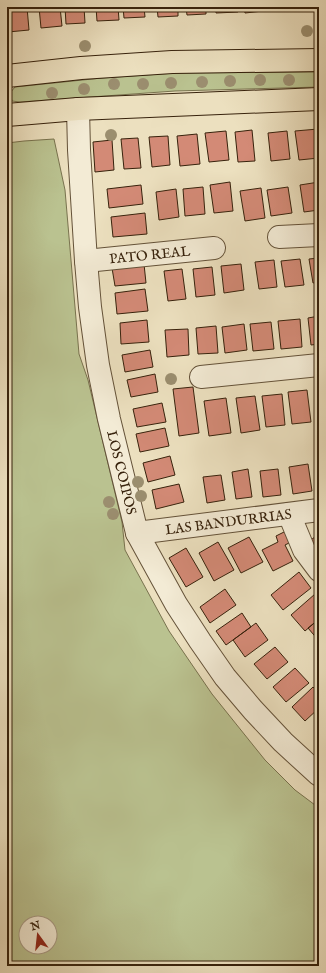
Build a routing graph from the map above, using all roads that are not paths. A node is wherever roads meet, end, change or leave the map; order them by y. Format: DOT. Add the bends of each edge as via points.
graph roads {
  1 [pos="319,60"];
  2 [pos="7,76"];
  3 [pos="319,99"];
  4 [pos="78,109"];
  5 [pos="7,115"];
  6 [pos="319,235"];
  7 [pos="278,236"];
  8 [pos="214,248"];
  9 [pos="86,261"];
  10 [pos="319,365"];
  11 [pos="201,377"];
  12 [pos="319,510"];
  13 [pos="289,514"];
  14 [pos="137,533"];
  15 [pos="319,570"];
  16 [pos="319,775"];
  1 -- 2 [label="main road" via="172,62"];
  3 -- 4 [label="main road"];
  4 -- 5 [label="main road"];
  4 -- 9 [label="street, LOS COIPOS"];
  6 -- 7 [label="street"];
  8 -- 9 [label="street, PATO REAL"];
  9 -- 14 [label="street, LOS COIPOS" via="98,365"];
  10 -- 11 [label="street"];
  12 -- 13 [label="street, LAS BANDURRIAS"];
  13 -- 14 [label="street, LAS BANDURRIAS"];
  13 -- 15 [label="street" via="304,550"];
  14 -- 16 [label="street, LOS COIPOS" via="176,604 225,677 273,731"];
}
